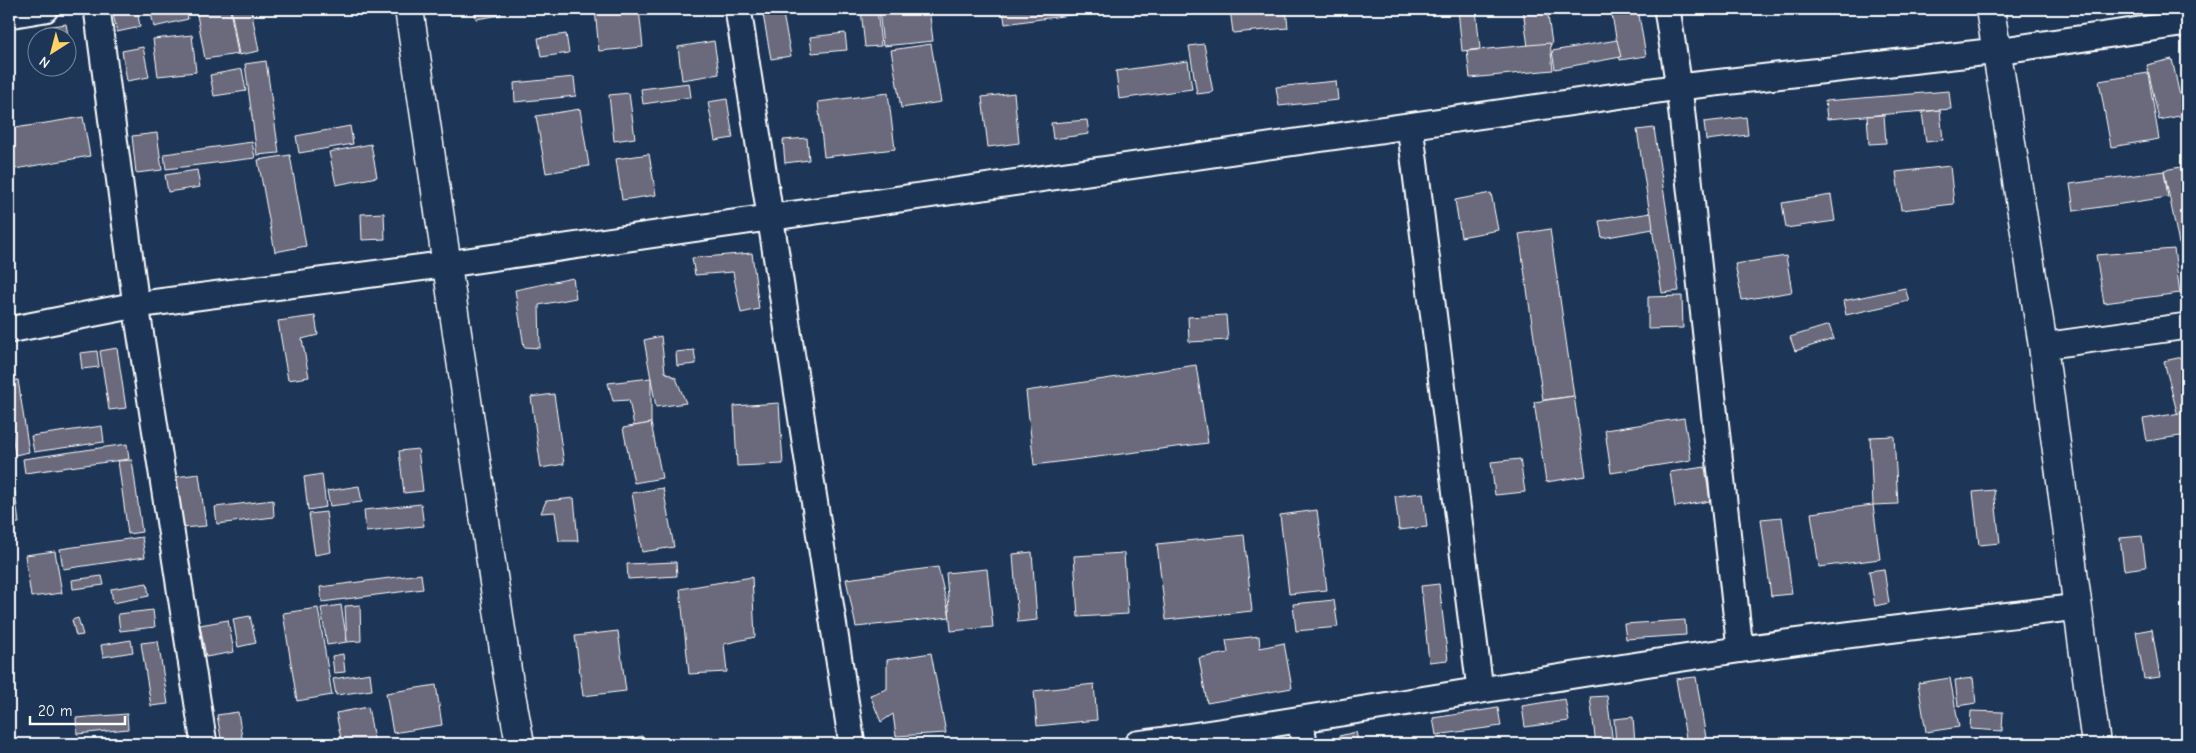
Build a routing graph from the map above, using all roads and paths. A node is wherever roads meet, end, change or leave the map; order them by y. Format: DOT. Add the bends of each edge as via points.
graph roads {
  1 [pos="45,9"];
  2 [pos="97,9"];
  3 [pos="408,9"];
  4 [pos="738,9"];
  5 [pos="1667,9"];
  6 [pos="1990,9"];
  7 [pos="9,15"];
  8 [pos="2187,23"];
  9 [pos="1998,51"];
  10 [pos="1679,87"];
  11 [pos="1410,126"];
  12 [pos="769,218"];
  13 [pos="448,264"];
  14 [pos="136,305"];
  15 [pos="2187,326"];
  16 [pos="9,330"];
  17 [pos="2043,346"];
  18 [pos="2078,607"];
  19 [pos="1740,649"];
  20 [pos="1480,689"];
  21 [pos="1303,733"];
  22 [pos="204,744"];
  23 [pos="520,744"];
  24 [pos="852,744"];
  25 [pos="1137,744"];
  26 [pos="2096,744"];
  1 -- 7 [label="street"];
  2 -- 14 [label="street"];
  3 -- 13 [label="street"];
  4 -- 12 [label="street"];
  5 -- 10 [label="street"];
  6 -- 9 [label="street"];
  8 -- 9 [label="street"];
  9 -- 10 [label="street"];
  9 -- 17 [label="street"];
  10 -- 11 [label="street"];
  10 -- 19 [label="street"];
  11 -- 12 [label="street"];
  11 -- 20 [label="street"];
  12 -- 13 [label="street"];
  12 -- 24 [label="street"];
  13 -- 14 [label="street"];
  13 -- 23 [label="street"];
  14 -- 16 [label="street"];
  14 -- 22 [label="street"];
  15 -- 17 [label="street"];
  17 -- 18 [label="street"];
  18 -- 19 [label="street"];
  18 -- 26 [label="street"];
  19 -- 20 [label="street"];
  20 -- 21 [label="street"];
  21 -- 25 [label="street"];
}
